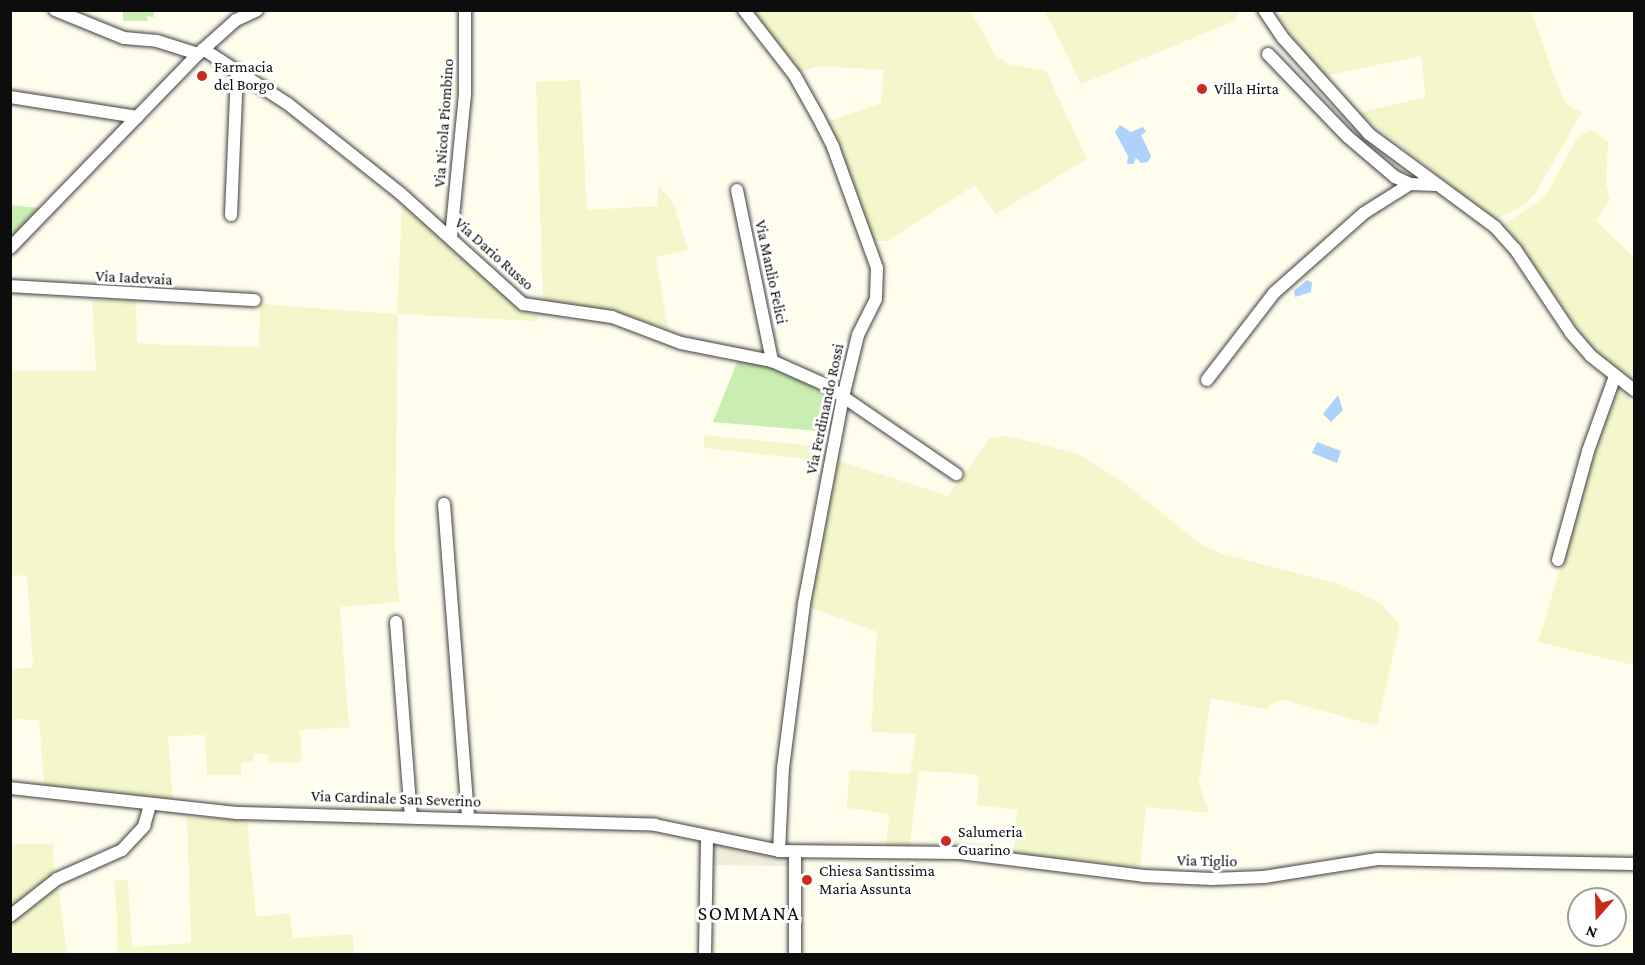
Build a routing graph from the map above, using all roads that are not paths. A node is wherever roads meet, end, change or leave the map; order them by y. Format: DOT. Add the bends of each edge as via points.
graph roads {
  1 [pos="55,10"];
  2 [pos="256,10"];
  3 [pos="465,10"];
  4 [pos="744,10"];
  5 [pos="1264,10"];
  6 [pos="200,51"];
  7 [pos="1268,54"];
  8 [pos="237,71"];
  9 [pos="10,97"];
  10 [pos="138,117"];
  11 [pos="1410,184"];
  12 [pos="1439,186"];
  13 [pos="737,190"];
  14 [pos="231,215"];
  15 [pos="451,237"];
  16 [pos="10,248"];
  17 [pos="10,286"];
  18 [pos="255,300"];
  19 [pos="772,361"];
  20 [pos="1615,375"];
  21 [pos="1207,380"];
  22 [pos="1635,390"];
  23 [pos="843,397"];
  24 [pos="956,474"];
  25 [pos="444,504"];
  26 [pos="1558,560"];
  27 [pos="396,622"];
  28 [pos="10,788"];
  29 [pos="150,805"];
  30 [pos="411,815"];
  31 [pos="468,817"];
  32 [pos="707,838"];
  33 [pos="779,851"];
  34 [pos="795,852"];
  35 [pos="1635,864"];
  36 [pos="10,916"];
  37 [pos="705,954"];
  38 [pos="795,954"];
  1 -- 6 [label="street, Via Dario Russo" via="124,38"];
  2 -- 6 [label="street" via="236,20"];
  3 -- 15 [label="street, Via Nicola Piombino" via="465,94"];
  4 -- 23 [label="street, Via Ferdinando Rossi" via="795,76 823,127 878,268 876,299 858,335"];
  5 -- 12 [label="street" via="1283,38 1370,134"];
  6 -- 8 [label="street, Via Dario Russo"];
  6 -- 10 [label="street"];
  7 -- 11 [label="street" via="1348,137 1395,177"];
  8 -- 14 [label="street"];
  8 -- 15 [label="street, Via Dario Russo" via="288,104"];
  9 -- 10 [label="street"];
  10 -- 16 [label="street"];
  11 -- 12 [label="street"];
  11 -- 21 [label="street" via="1364,213 1274,293"];
  12 -- 20 [label="street" via="1495,226 1571,333"];
  13 -- 19 [label="street, Via Manlio Felici"];
  15 -- 19 [label="street, Via Dario Russo" via="531,308 612,316 681,343"];
  17 -- 18 [label="street, Via Iadevaia"];
  19 -- 23 [label="street, Via Dario Russo" via="826,385"];
  20 -- 22 [label="street"];
  20 -- 26 [label="street" via="1588,451"];
  23 -- 24 [label="street, Via Dario Russo"];
  23 -- 33 [label="street, Via Ferdinando Rossi" via="804,604 783,767"];
  25 -- 31 [label="street"];
  27 -- 30 [label="street"];
  28 -- 29 [label="street, Via Cardinale San Severino"];
  29 -- 30 [label="street, Via Cardinale San Severino" via="238,813"];
  29 -- 36 [label="street" via="144,826 122,850 57,879"];
  30 -- 31 [label="street, Via Cardinale San Severino"];
  31 -- 32 [label="street, Via Cardinale San Severino" via="655,825"];
  32 -- 33 [label="street, Via Cardinale San Severino"];
  32 -- 37 [label="street"];
  33 -- 34 [label="street, Via Tiglio"];
  34 -- 35 [label="street, Via Tiglio" via="960,853 1144,876 1212,879 1264,877 1378,859"];
  34 -- 38 [label="street"];
}
